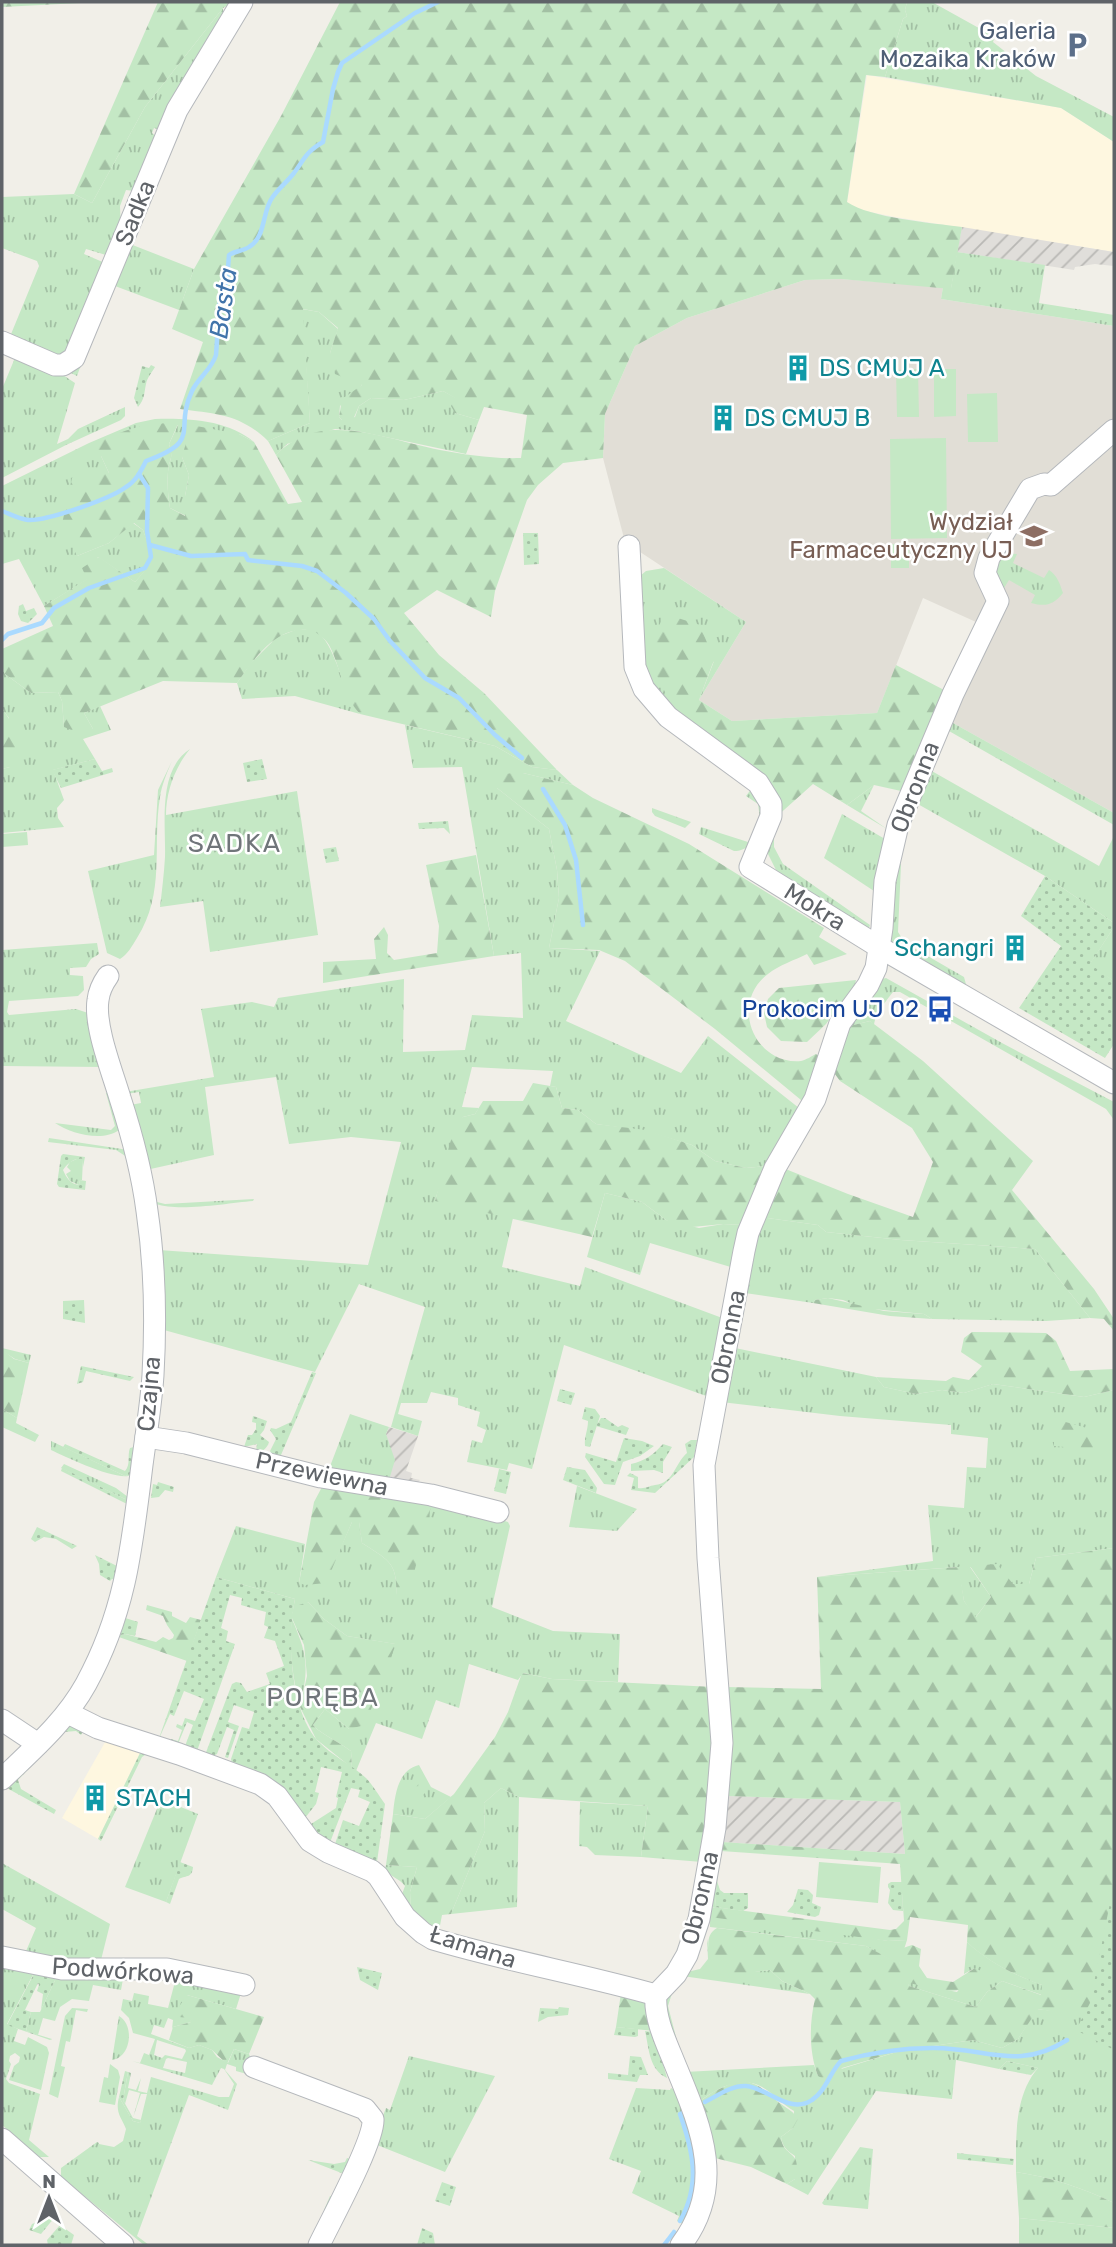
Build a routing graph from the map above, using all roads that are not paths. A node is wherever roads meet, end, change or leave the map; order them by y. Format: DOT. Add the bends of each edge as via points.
graph roads {
  1 [pos="242,2"];
  2 [pos="2,342"];
  3 [pos="1114,430"];
  4 [pos="629,546"];
  5 [pos="879,947"];
  6 [pos="108,976"];
  7 [pos="1114,1083"];
  8 [pos="146,1437"];
  9 [pos="498,1512"];
  10 [pos="68,1713"];
  11 [pos="2,1720"];
  12 [pos="38,1744"];
  13 [pos="2,1779"];
  14 [pos="2,1957"];
  15 [pos="244,1985"];
  16 [pos="656,1995"];
  17 [pos="254,2067"];
  18 [pos="2,2139"];
  19 [pos="123,2245"];
  20 [pos="318,2245"];
  21 [pos="681,2245"];
  1 -- 2 [label="street, Sadka" via="177,110 74,358 55,365"];
  3 -- 5 [label="street, Obronna" via="1051,485 1030,489 989,558 985,573 998,601 898,825 885,881"];
  4 -- 5 [label="street, Mokra" via="638,679 668,717 758,783 771,804 771,816 750,867"];
  5 -- 7 [label="street, Mokra"];
  5 -- 16 [label="street, Obronna" via="876,968 840,1023 812,1106 775,1168 744,1251 704,1465 722,1743 715,1828 699,1919 687,1955"];
  6 -- 8 [label="street, Czajna" via="97,1001 101,1031 134,1143 151,1245 154,1352"];
  8 -- 9 [label="street, Przewiewna" via="321,1477 431,1494"];
  8 -- 10 [label="street, Czajna" via="119,1608"];
  10 -- 12 [label="street, Czajna"];
  10 -- 16 [label="street, Łamana" via="98,1728 260,1784 277,1796 310,1841 378,1876 405,1917 433,1939"];
  11 -- 12 [label="street"];
  12 -- 13 [label="street, Czajna"];
  14 -- 15 [label="street, Podwórkowa" via="62,1969 167,1969"];
  16 -- 21 [label="street" via="662,2030 705,2147 704,2201"];
  17 -- 20 [label="street" via="365,2109 373,2119 353,2176"];
  18 -- 19 [label="street"];
}
